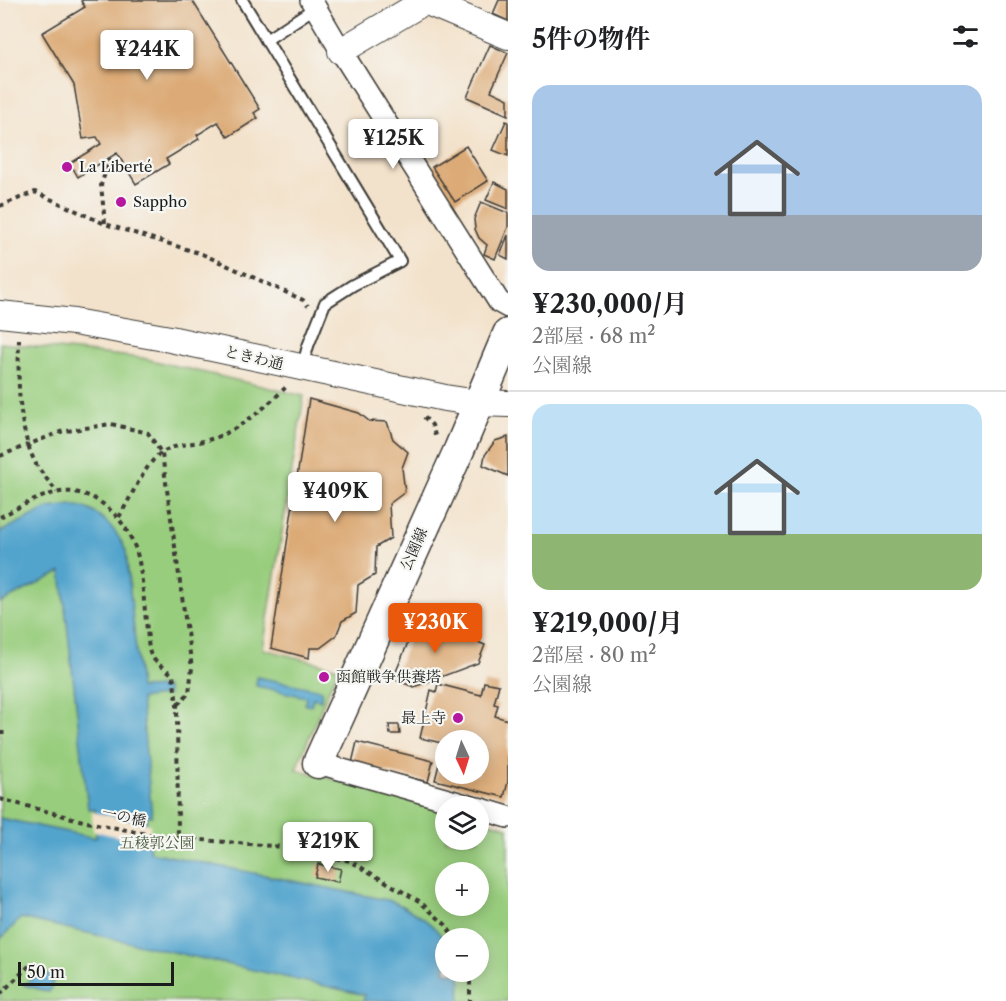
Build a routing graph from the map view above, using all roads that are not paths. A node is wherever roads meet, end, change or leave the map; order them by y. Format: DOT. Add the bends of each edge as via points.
graph roads {
  1 [pos="242,0"];
  2 [pos="313,4"];
  3 [pos="508,36"];
  4 [pos="266,40"];
  5 [pos="341,51"];
  6 [pos="508,307"];
  7 [pos="0,314"];
  8 [pos="508,334"];
  9 [pos="295,377"];
  10 [pos="478,403"];
  11 [pos="508,404"];
  12 [pos="318,763"];
  13 [pos="435,796"];
  14 [pos="489,811"];
  15 [pos="508,817"];
  1 -- 4 [label="lane"];
  2 -- 4 [label="lane"];
  2 -- 5 [label="street"];
  3 -- 5 [label="street" via="425,1"];
  4 -- 9 [label="lane" via="400,261 325,303"];
  5 -- 6 [label="street" via="499,302"];
  7 -- 9 [label="street, ときわ通" via="159,337"];
  8 -- 10 [label="main road, 公園線"];
  9 -- 10 [label="street, ときわ通"];
  10 -- 11 [label="street, ときわ通"];
  10 -- 12 [label="main road, 公園線"];
  12 -- 13 [label="street"];
  14 -- 15 [label="street"];
}
